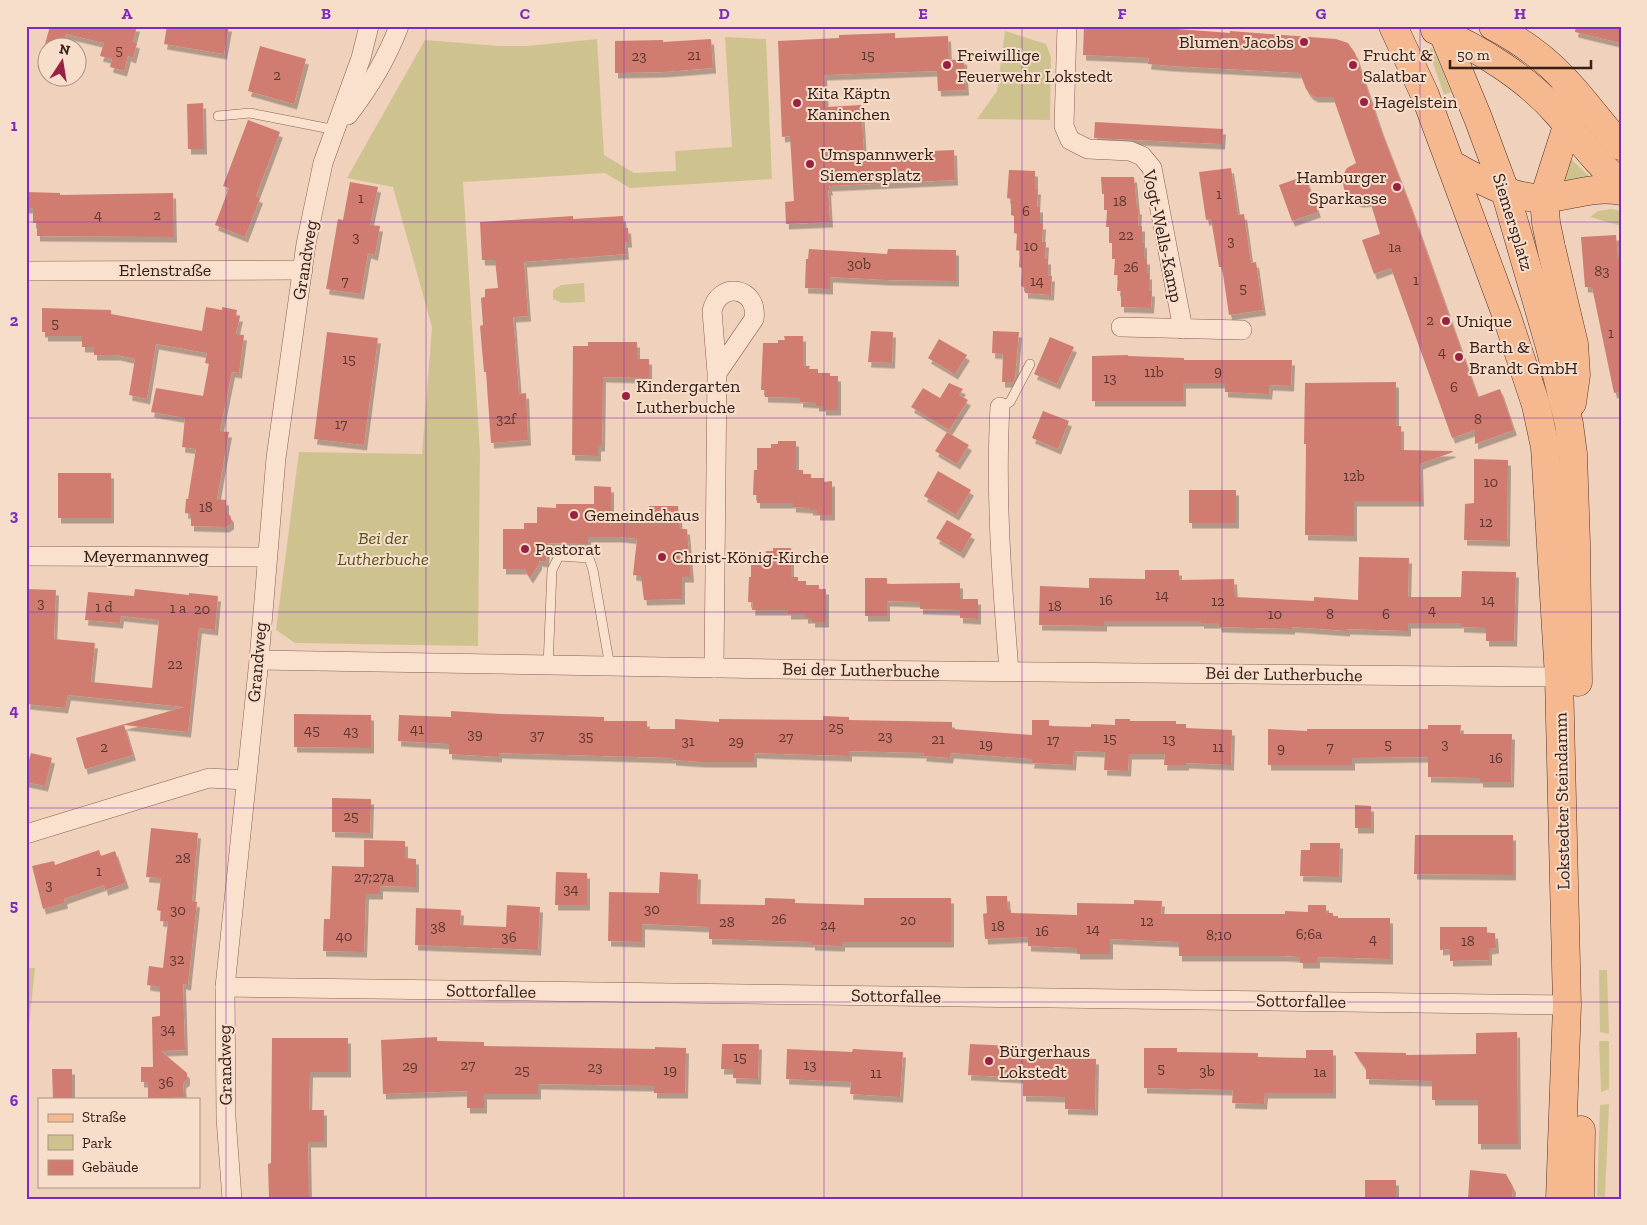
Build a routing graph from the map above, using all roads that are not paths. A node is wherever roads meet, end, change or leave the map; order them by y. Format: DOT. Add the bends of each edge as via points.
graph roads {
  1 [pos="369,26"];
  2 [pos="398,26"];
  3 [pos="1067,26"];
  4 [pos="1393,26"];
  5 [pos="1493,26"];
  6 [pos="1436,29"];
  7 [pos="1564,79"];
  8 [pos="218,116"];
  9 [pos="1568,126"];
  10 [pos="336,130"];
  11 [pos="1621,146"];
  12 [pos="1452,165"];
  13 [pos="1621,183"];
  14 [pos="1505,191"];
  15 [pos="1621,191"];
  16 [pos="1544,198"];
  17 [pos="26,270"];
  18 [pos="303,270"];
  19 [pos="1121,327"];
  20 [pos="1183,329"];
  21 [pos="1242,330"];
  22 [pos="1030,364"];
  23 [pos="718,373"];
  24 [pos="1536,405"];
  25 [pos="1000,407"];
  26 [pos="1569,424"];
  27 [pos="26,556"];
  28 [pos="266,557"];
  29 [pos="259,660"];
  30 [pos="548,666"];
  31 [pos="610,666"];
  32 [pos="714,668"];
  33 [pos="1009,671"];
  34 [pos="1560,677"];
  35 [pos="245,780"];
  36 [pos="26,834"];
  37 [pos="225,987"];
  38 [pos="1567,1005"];
  39 [pos="232,1199"];
  40 [pos="1560,1199"];
  41 [pos="1580,1199"];
  1 -- 10 [label="street, Grandweg"];
  2 -- 10 [label="street, Grandweg" via="389,49 360,100"];
  3 -- 20 [label="street, Vogt-Wells-Kamp" via="1064,126 1070,140 1088,149 1130,151 1142,156 1152,168"];
  4 -- 12 [label="main road, Siemersplatz"];
  5 -- 7 [label="main road" via="1531,49"];
  6 -- 9 [label="main road" via="1508,70 1553,108"];
  6 -- 14 [label="main road, Siemersplatz"];
  7 -- 9 [label="main road" via="1571,102"];
  7 -- 11 [label="main road"];
  8 -- 10 [label="lane" via="250,113"];
  9 -- 13 [label="main road"];
  9 -- 16 [label="main road"];
  10 -- 18 [label="street, Grandweg" via="320,175"];
  12 -- 14 [label="main road"];
  12 -- 24 [label="main road, Siemersplatz"];
  14 -- 16 [label="main road"];
  14 -- 26 [label="main road, Siemersplatz"];
  15 -- 16 [label="main road" via="1596,189"];
  16 -- 26 [label="main road" via="1550,247 1574,344 1576,376"];
  17 -- 18 [label="street, Erlenstraße"];
  18 -- 28 [label="street, Grandweg" via="276,458"];
  19 -- 20 [label="street, Vogt-Wells-Kamp"];
  20 -- 21 [label="street, Vogt-Wells-Kamp"];
  22 -- 25 [label="lane" via="1010,402"];
  23 -- 32 [label="street"];
  24 -- 34 [label="main road, Lokstedter Steindamm" via="1545,446"];
  25 -- 33 [label="street" via="997,452"];
  26 -- 41 [label="main road, Lokstedter Steindamm" via="1576,543 1583,963"];
  27 -- 28 [label="street, Meyermannweg"];
  28 -- 29 [label="street, Grandweg"];
  29 -- 30 [label="street, Bei der Lutherbuche"];
  29 -- 35 [label="street, Grandweg"];
  30 -- 31 [label="street, Bei der Lutherbuche"];
  30 -- 31 [label="lane" via="552,570 559,556 589,558"];
  31 -- 32 [label="street, Bei der Lutherbuche"];
  32 -- 33 [label="street, Bei der Lutherbuche"];
  33 -- 34 [label="street, Bei der Lutherbuche"];
  34 -- 38 [label="main road, Lokstedter Steindamm"];
  35 -- 36 [label="street" via="209,778"];
  35 -- 37 [label="street, Grandweg"];
  37 -- 38 [label="street, Sottorfallee"];
  37 -- 39 [label="street, Grandweg" via="226,1118"];
  38 -- 40 [label="main road, Lokstedter Steindamm"];
}
